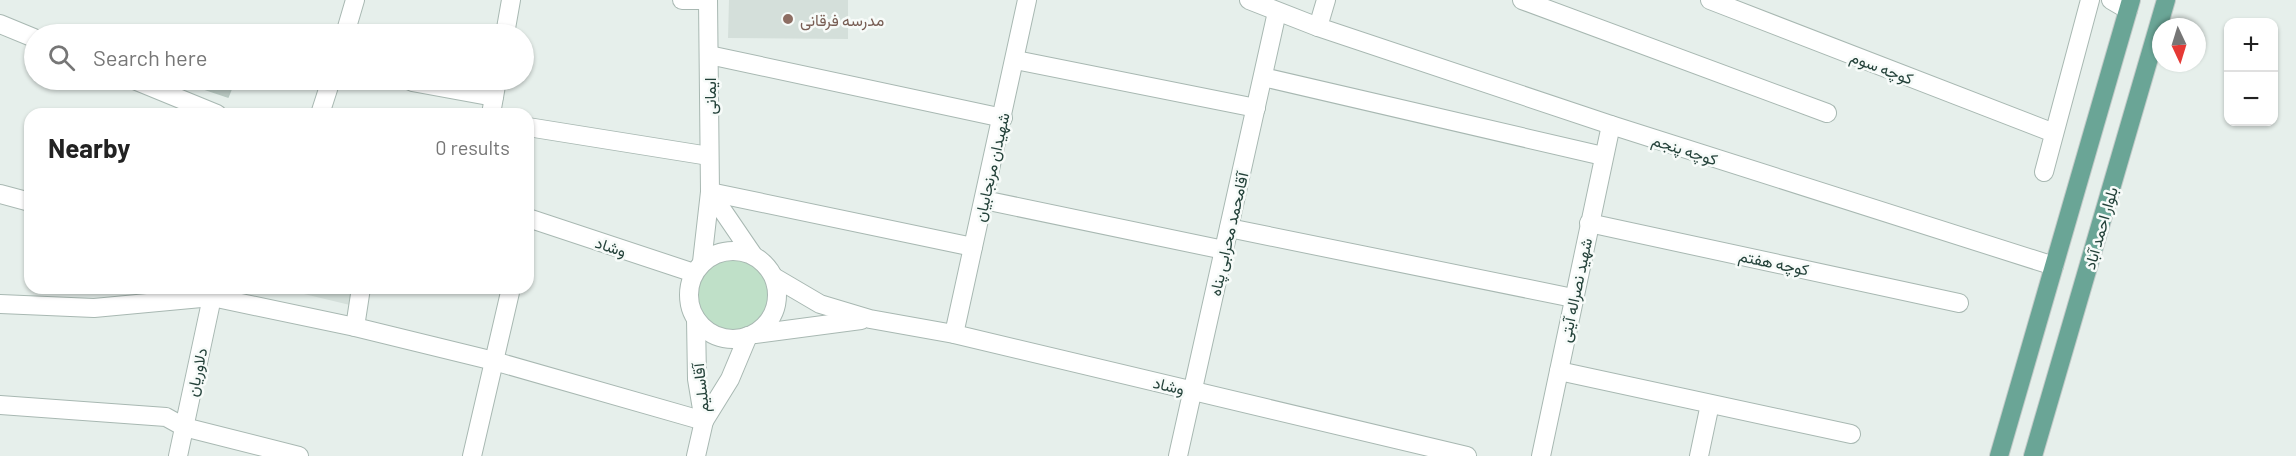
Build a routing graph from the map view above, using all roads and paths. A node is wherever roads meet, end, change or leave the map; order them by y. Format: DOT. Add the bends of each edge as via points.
graph roads {
  1 [pos="355,0"];
  2 [pos="511,0"];
  3 [pos="682,0"];
  4 [pos="708,0"];
  5 [pos="1027,0"];
  6 [pos="1249,0"];
  7 [pos="1326,0"];
  8 [pos="1522,0"];
  9 [pos="1710,0"];
  10 [pos="2090,0"];
  11 [pos="2110,0"];
  12 [pos="2166,0"];
  13 [pos="1544,4"];
  14 [pos="2129,5"];
  15 [pos="1278,12"];
  16 [pos="0,24"];
  17 [pos="348,24"];
  18 [pos="507,24"];
  19 [pos="1318,27"];
  20 [pos="24,34"];
  21 [pos="709,55"];
  22 [pos="1016,60"];
  23 [pos="1263,77"];
  24 [pos="159,90"];
  25 [pos="328,90"];
  26 [pos="456,90"];
  27 [pos="494,97"];
  28 [pos="203,108"];
  29 [pos="322,108"];
  30 [pos="1256,108"];
  31 [pos="1827,113"];
  32 [pos="1003,118"];
  33 [pos="1611,125"];
  34 [pos="534,128"];
  35 [pos="2054,133"];
  36 [pos="709,156"];
  37 [pos="1603,156"];
  38 [pos="2044,172"];
  39 [pos="710,192"];
  40 [pos="0,194"];
  41 [pos="24,200"];
  42 [pos="984,200"];
  43 [pos="534,220"];
  44 [pos="1589,223"];
  45 [pos="1229,228"];
  46 [pos="973,247"];
  47 [pos="1224,250"];
  48 [pos="753,255"];
  49 [pos="2054,266"];
  50 [pos="698,268"];
  51 [pos="774,277"];
  52 [pos="205,294"];
  53 [pos="213,294"];
  54 [pos="217,294"];
  55 [pos="360,294"];
  56 [pos="510,294"];
  57 [pos="1573,298"];
  58 [pos="1959,303"];
  59 [pos="0,304"];
  60 [pos="696,319"];
  61 [pos="870,319"];
  62 [pos="355,327"];
  63 [pos="954,334"];
  64 [pos="751,335"];
  65 [pos="494,361"];
  66 [pos="1559,371"];
  67 [pos="1192,390"];
  68 [pos="1710,404"];
  69 [pos="0,405"];
  70 [pos="704,421"];
  71 [pos="184,427"];
  72 [pos="1851,434"];
  73 [pos="178,456"];
  74 [pos="298,456"];
  75 [pos="472,456"];
  76 [pos="696,456"];
  77 [pos="1178,456"];
  78 [pos="1467,456"];
  79 [pos="1541,456"];
  80 [pos="1699,456"];
  81 [pos="1999,456"];
  82 [pos="2033,456"];
  1 -- 17 [label="street"];
  2 -- 18 [label="street"];
  3 -- 4 [label="street"];
  4 -- 21 [label="street, ایمانی"];
  5 -- 22 [label="street, شهیدان مرنجابیان"];
  6 -- 15 [label="street, کوچه پنجم"];
  7 -- 19 [label="street"];
  8 -- 13 [label="street"];
  9 -- 35 [label="street, کوچه سوم"];
  10 -- 35 [label="street"];
  11 -- 14 [label="street"];
  12 -- 82 [label="main road, بلوار احمد آباد"];
  13 -- 31 [label="street"];
  14 -- 49 [label="main road, بلوار احمد آباد"];
  15 -- 19 [label="street, کوچه پنجم"];
  15 -- 23 [label="street, آقامحمد محرابی پناه"];
  16 -- 20 [label="street"];
  19 -- 33 [label="street, کوچه پنجم"];
  21 -- 32 [label="street"];
  21 -- 36 [label="street, ایمانی"];
  22 -- 30 [label="street"];
  22 -- 32 [label="street, شهیدان مرنجابیان"];
  23 -- 30 [label="street, آقامحمد محرابی پناه"];
  23 -- 37 [label="street"];
  24 -- 28 [label="street"];
  25 -- 29 [label="street"];
  26 -- 27 [label="street"];
  30 -- 45 [label="street, آقامحمد محرابی پناه"];
  32 -- 42 [label="street, شهیدان مرنجابیان"];
  33 -- 37 [label="street, شهید نصراله آیتی"];
  33 -- 49 [label="street, کوچه پنجم"];
  34 -- 36 [label="street"];
  35 -- 38 [label="street"];
  36 -- 39 [label="street, ایمانی"];
  37 -- 44 [label="street, شهید نصراله آیتی"];
  39 -- 46 [label="street"];
  39 -- 48 [label="street"];
  39 -- 50 [label="street, ایمانی"];
  40 -- 41 [label="street"];
  42 -- 46 [label="street, شهیدان مرنجابیان"];
  42 -- 47 [label="street"];
  43 -- 50 [label="street, وشاد"];
  44 -- 57 [label="street, شهید نصراله آیتی"];
  44 -- 58 [label="street, کوچه هفتم"];
  45 -- 47 [label="street, آقامحمد محرابی پناه"];
  45 -- 57 [label="street"];
  46 -- 63 [label="street, شهیدان مرنجابیان"];
  47 -- 67 [label="street, آقامحمد محرابی پناه"];
  48 -- 50 [label="street" via="727,250 714,254"];
  48 -- 51 [label="street"];
  49 -- 81 [label="main road, بلوار احمد آباد"];
  50 -- 60 [label="street" via="688,299"];
  51 -- 61 [label="street" via="820,304"];
  51 -- 64 [label="street" via="777,302 772,316"];
  52 -- 59 [label="street" via="94,308"];
  53 -- 71 [label="street, دلاوریان"];
  54 -- 62 [label="street"];
  55 -- 62 [label="street"];
  56 -- 65 [label="street"];
  57 -- 66 [label="street, شهید نصراله آیتی"];
  60 -- 64 [label="street" via="724,339"];
  60 -- 70 [label="street, آقاسلیم" via="697,379"];
  61 -- 63 [label="street, وشاد"];
  61 -- 64 [label="street"];
  62 -- 65 [label="street"];
  63 -- 67 [label="street, وشاد"];
  64 -- 70 [label="street"];
  65 -- 70 [label="street"];
  65 -- 75 [label="street"];
  66 -- 68 [label="street"];
  66 -- 79 [label="street, شهید نصراله آیتی"];
  67 -- 77 [label="street, آقامحمد محرابی پناه"];
  67 -- 78 [label="street, وشاد"];
  68 -- 72 [label="street"];
  68 -- 80 [label="street"];
  69 -- 71 [label="street" via="166,417"];
  70 -- 76 [label="street, آقاسلیم"];
  71 -- 73 [label="street, دلاوریان"];
  71 -- 74 [label="street"];
}
